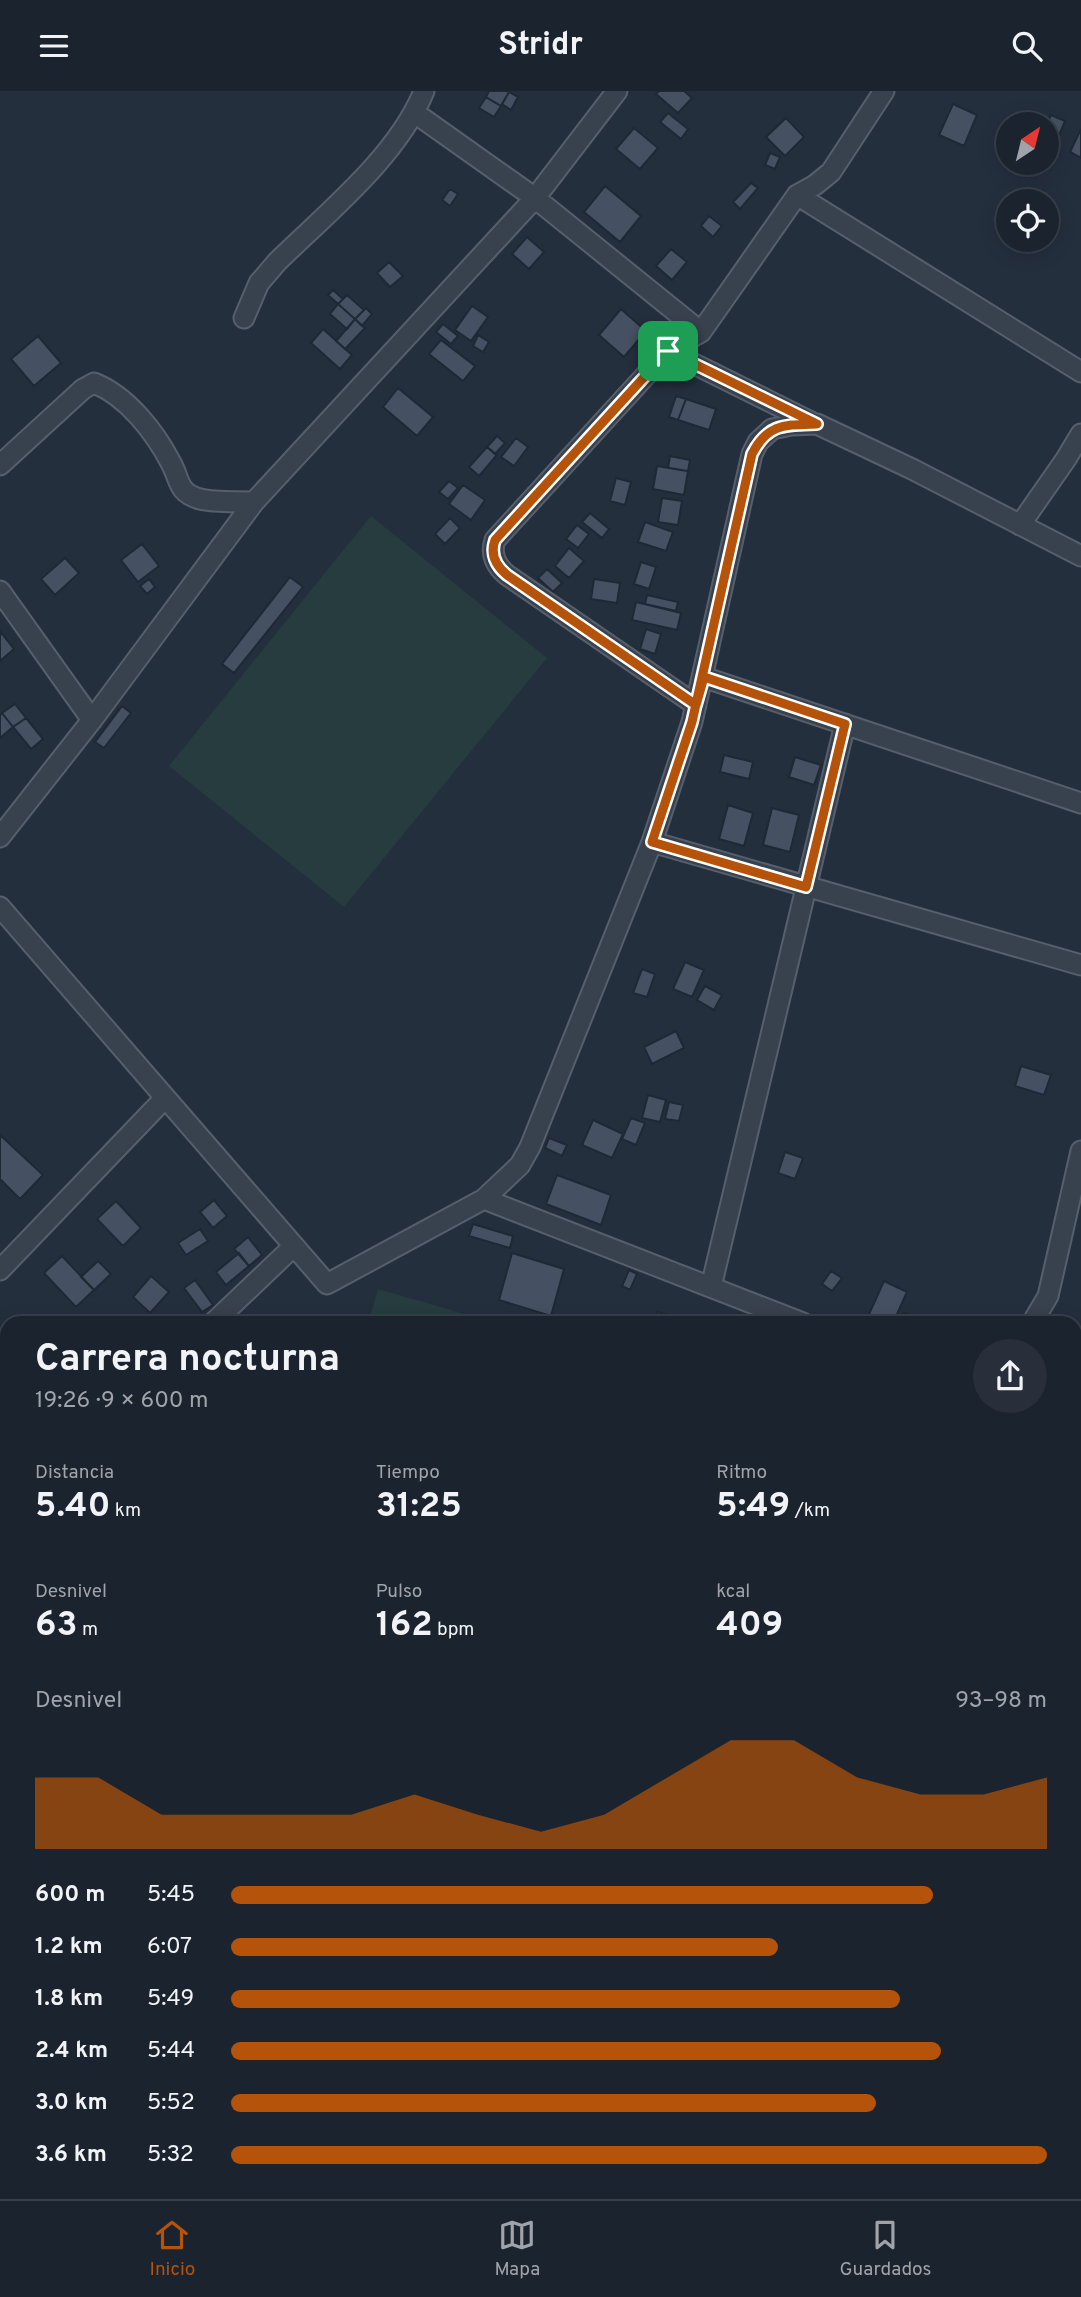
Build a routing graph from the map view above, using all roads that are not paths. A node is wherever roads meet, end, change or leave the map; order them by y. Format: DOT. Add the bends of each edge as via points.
graph roads {
  1 [pos="424,91"];
  2 [pos="617,91"];
  3 [pos="884,91"];
  4 [pos="415,113"];
  5 [pos="797,195"];
  6 [pos="535,198"];
  7 [pos="244,319"];
  8 [pos="701,332"];
  9 [pos="668,351"];
  10 [pos="1081,372"];
  11 [pos="817,424"];
  12 [pos="1081,434"];
  13 [pos="0,465"];
  14 [pos="254,502"];
  15 [pos="1020,525"];
  16 [pos="1081,556"];
  17 [pos="0,591"];
  18 [pos="704,677"];
  19 [pos="696,705"];
  20 [pos="92,720"];
  21 [pos="845,724"];
  22 [pos="1081,803"];
  23 [pos="0,837"];
  24 [pos="652,842"];
  25 [pos="806,887"];
  26 [pos="0,907"];
  27 [pos="1081,965"];
  28 [pos="165,1098"];
  29 [pos="1081,1151"];
  30 [pos="484,1199"];
  31 [pos="294,1246"];
  32 [pos="0,1270"];
  33 [pos="711,1287"];
  34 [pos="220,1316"];
  35 [pos="785,1316"];
  36 [pos="1036,1316"];
  1 -- 4 [label="street"];
  2 -- 6 [label="street"];
  3 -- 5 [label="street" via="831,172"];
  4 -- 6 [label="street"];
  4 -- 7 [label="street" via="378,162 259,283"];
  5 -- 8 [label="street"];
  5 -- 10 [label="street"];
  6 -- 8 [label="street"];
  6 -- 14 [label="street"];
  8 -- 9 [label="street"];
  9 -- 11 [label="street"];
  9 -- 19 [label="street" via="495,540 493,553 498,568 507,575"];
  11 -- 15 [label="street"];
  11 -- 18 [label="street" via="772,429 752,454"];
  12 -- 15 [label="street"];
  13 -- 14 [label="street" via="94,383 110,390 145,423 186,492 200,499"];
  14 -- 20 [label="street"];
  15 -- 16 [label="street"];
  17 -- 20 [label="street"];
  18 -- 19 [label="street"];
  18 -- 21 [label="street"];
  19 -- 24 [label="street"];
  20 -- 23 [label="street"];
  21 -- 22 [label="street"];
  21 -- 25 [label="street"];
  24 -- 25 [label="street"];
  24 -- 30 [label="street" via="530,1147 520,1165"];
  25 -- 27 [label="street"];
  25 -- 33 [label="street"];
  26 -- 28 [label="street"];
  28 -- 31 [label="street"];
  28 -- 32 [label="street"];
  29 -- 36 [label="street" via="1048,1296"];
  30 -- 31 [label="street" via="327,1284"];
  30 -- 33 [label="street"];
  31 -- 34 [label="street"];
  33 -- 35 [label="street"];
}
